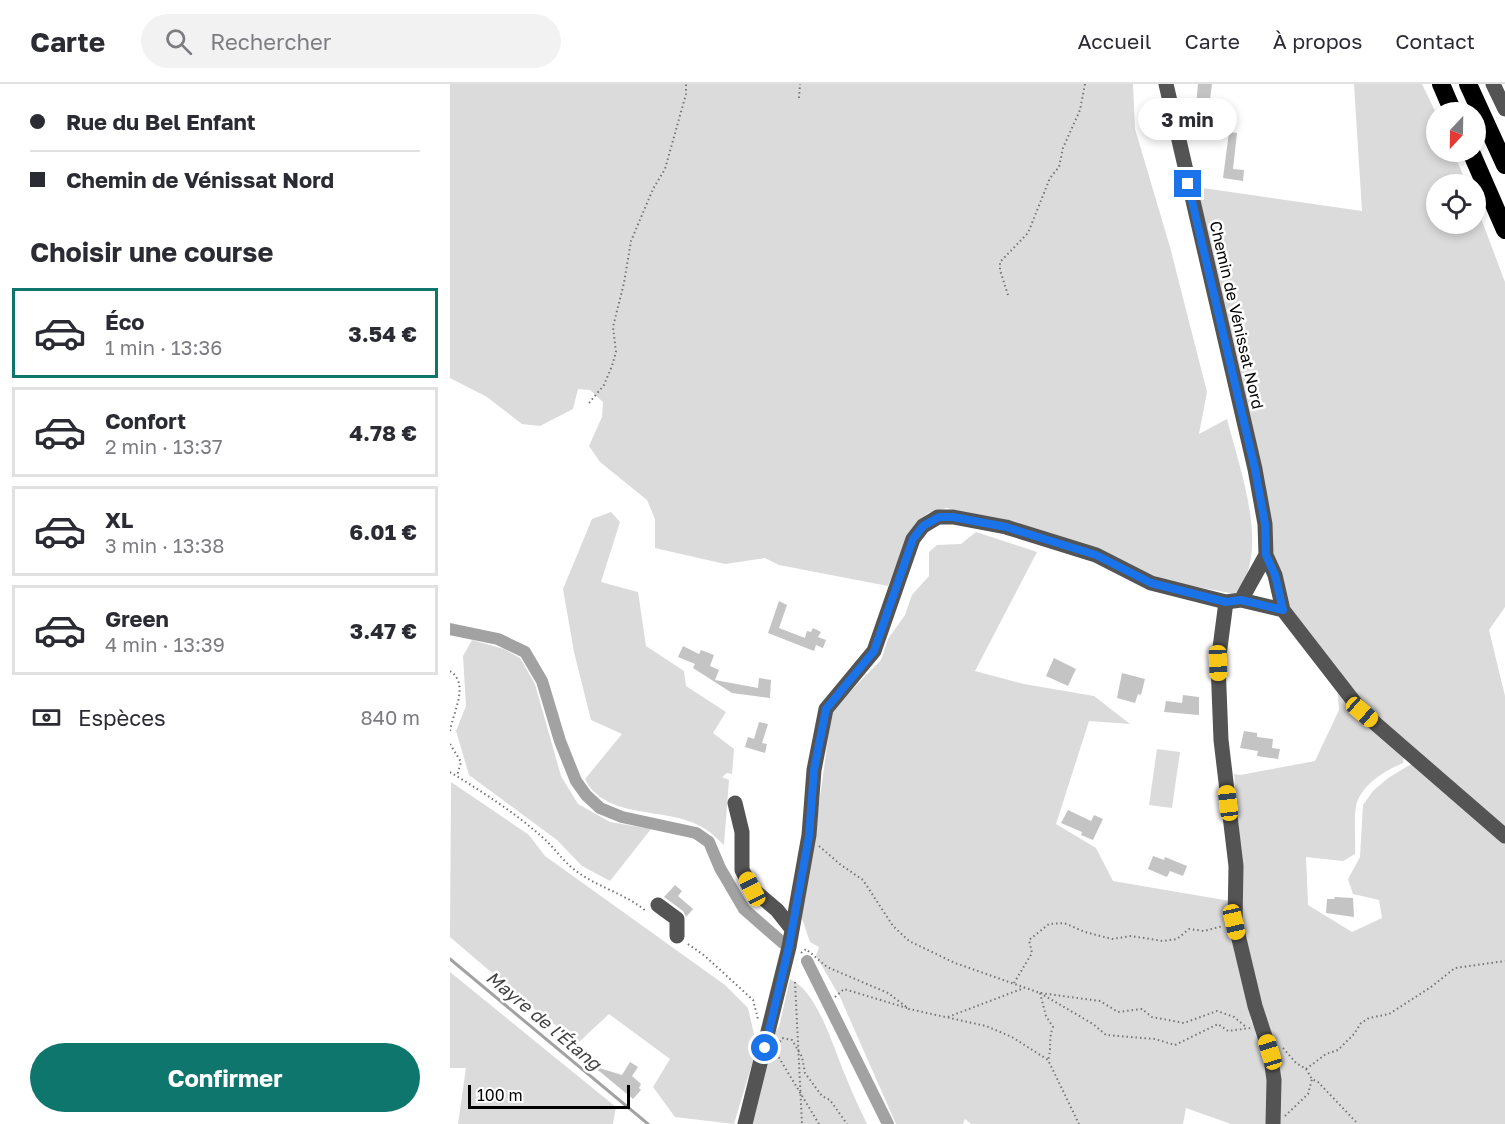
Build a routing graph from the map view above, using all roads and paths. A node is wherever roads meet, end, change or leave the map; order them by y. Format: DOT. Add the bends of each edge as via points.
graph roads {
  1 [pos="686,84"];
  2 [pos="800,84"];
  3 [pos="1085,84"];
  4 [pos="1166,84"];
  5 [pos="1441,84"];
  6 [pos="1468,84"];
  7 [pos="1493,84"];
  8 [pos="799,98"];
  9 [pos="1449,102"];
  10 [pos="1505,109"];
  11 [pos="1474,162"];
  12 [pos="1505,165"];
  13 [pos="1505,230"];
  14 [pos="1008,295"];
  15 [pos="589,403"];
  16 [pos="1266,555"];
  17 [pos="1233,601"];
  18 [pos="1283,610"];
  19 [pos="450,671"];
  20 [pos="450,731"];
  21 [pos="450,744"];
  22 [pos="450,772"];
  23 [pos="457,776"];
  24 [pos="735,803"];
  25 [pos="809,836"];
  26 [pos="1505,836"];
  27 [pos="655,910"];
  28 [pos="1234,922"];
  29 [pos="792,929"];
  30 [pos="677,936"];
  31 [pos="794,953"];
  32 [pos="1505,961"];
  33 [pos="794,976"];
  34 [pos="1014,983"];
  35 [pos="1025,988"];
  36 [pos="1040,993"];
  37 [pos="835,997"];
  38 [pos="909,1009"];
  39 [pos="948,1017"];
  40 [pos="758,1020"];
  41 [pos="1246,1028"];
  42 [pos="1263,1028"];
  43 [pos="798,1052"];
  44 [pos="1048,1060"];
  45 [pos="1306,1069"];
  46 [pos="1312,1079"];
  47 [pos="801,1096"];
  48 [pos="1273,1123"];
  49 [pos="745,1124"];
  50 [pos="802,1124"];
  51 [pos="819,1124"];
  52 [pos="847,1124"];
  53 [pos="1078,1124"];
  54 [pos="1358,1124"];
  1 -- 15 [label="path" via="665,169 652,189 631,241 613,327 616,352 612,366 604,386"];
  2 -- 8 [label="path"];
  3 -- 14 [label="path" via="1080,110 1059,167 1050,178 1028,233 1000,262"];
  4 -- 16 [label="street, Chemin de Vénissat Nord" via="1255,469"];
  5 -- 9 [label="highway"];
  6 -- 12 [label="highway"];
  7 -- 10 [label="street"];
  11 -- 13 [label="highway"];
  16 -- 17 [label="street"];
  16 -- 18 [label="street, Chemin de Vénissat Nord"];
  17 -- 18 [label="street"];
  17 -- 25 [label="street" via="1151,583 1096,555 1006,527 939,517 923,526 913,539 874,651 826,709 814,770"];
  17 -- 28 [label="street" via="1218,663 1221,740 1236,866"];
  18 -- 26 [label="street" via="1362,712"];
  19 -- 20 [label="path" via="459,680 460,691"];
  21 -- 23 [label="path" via="461,762"];
  22 -- 23 [label="path"];
  23 -- 27 [label="path" via="540,834 588,879"];
  24 -- 29 [label="street" via="742,832 742,870 752,889"];
  25 -- 29 [label="street"];
  25 -- 34 [label="path" via="863,880 893,926 909,941 955,963"];
  27 -- 30 [label="street" via="677,919"];
  28 -- 34 [label="path" via="1204,931 1189,929 1177,939 1163,941 1131,936 1112,939 1064,923 1048,924 1029,940 1032,953"];
  28 -- 42 [label="street"];
  29 -- 31 [label="street"];
  30 -- 40 [label="path" via="753,1000"];
  31 -- 38 [label="path" via="806,949 827,967 888,993"];
  31 -- 49 [label="street"];
  32 -- 45 [label="path" via="1455,968 1389,1014 1361,1023 1338,1050"];
  33 -- 43 [label="path"];
  34 -- 35 [label="path"];
  35 -- 36 [label="path"];
  35 -- 39 [label="path"];
  36 -- 41 [label="path" via="1100,1001 1118,1012 1142,1009 1152,1017 1172,1022 1184,1023 1217,1011 1234,1017"];
  36 -- 41 [label="path" via="1106,1035 1155,1039 1175,1045 1218,1024 1228,1031"];
  36 -- 44 [label="path" via="1053,1027 1048,1038 1052,1048"];
  37 -- 38 [label="path" via="844,989"];
  38 -- 39 [label="path"];
  39 -- 44 [label="path" via="1012,1036"];
  41 -- 42 [label="path"];
  42 -- 45 [label="path"];
  42 -- 48 [label="street" via="1274,1080"];
  43 -- 47 [label="path"];
  43 -- 47 [label="path" via="792,1040 782,1038 777,1047 778,1056"];
  43 -- 52 [label="path" via="805,1073"];
  44 -- 53 [label="path"];
  45 -- 46 [label="path"];
  46 -- 48 [label="path" via="1308,1094"];
  46 -- 54 [label="path"];
  47 -- 50 [label="path"];
  47 -- 51 [label="path"];
}
